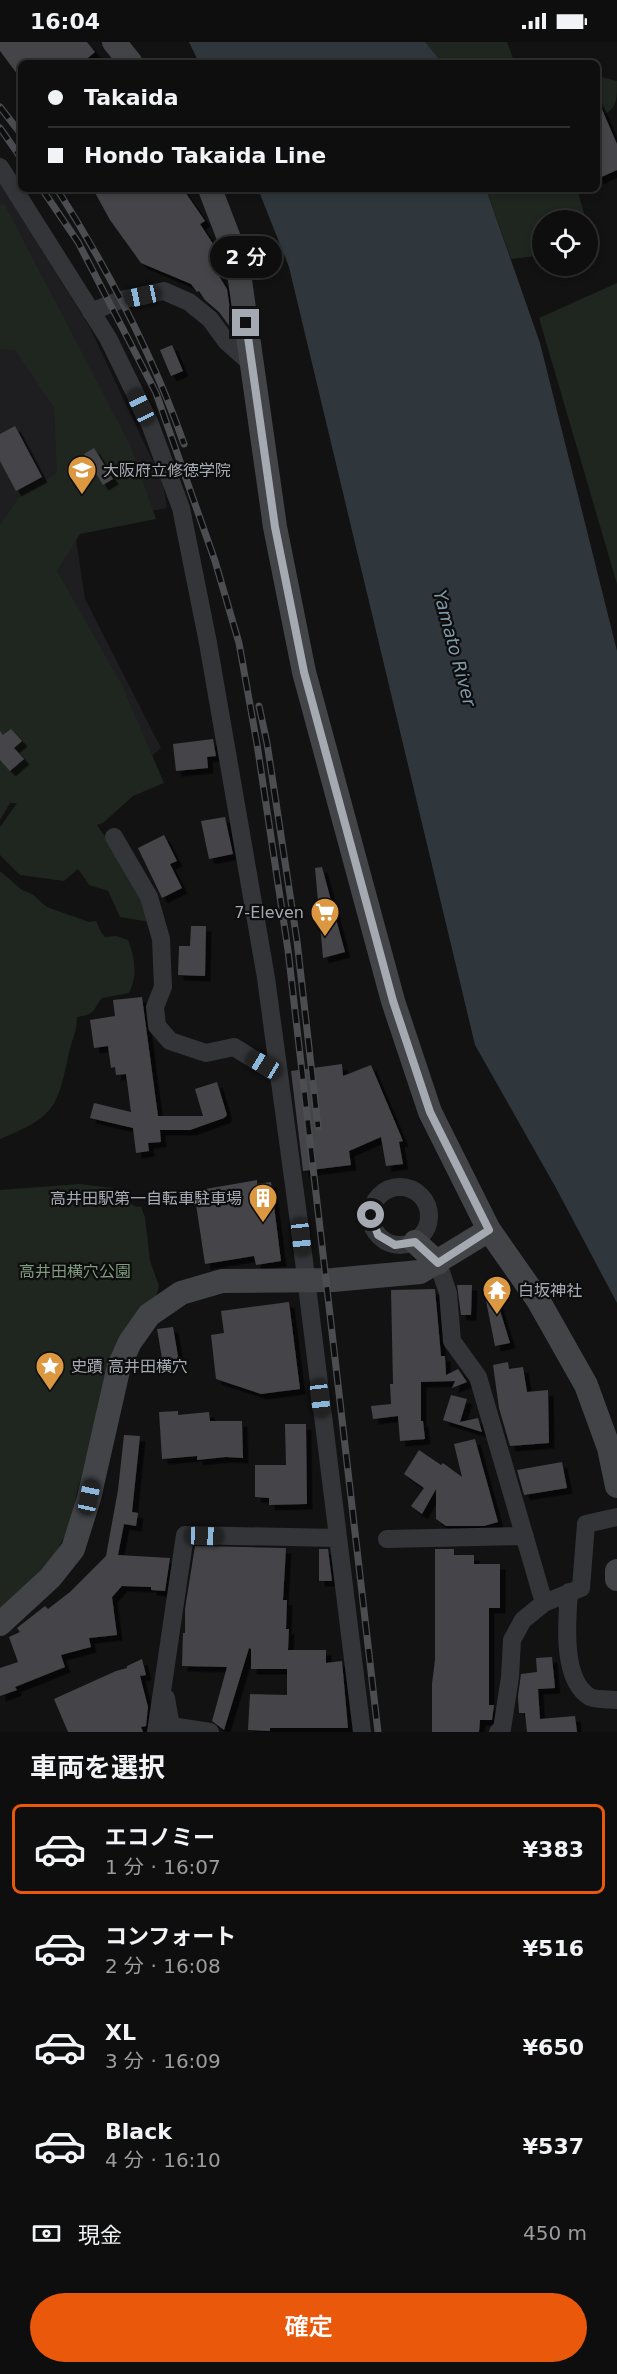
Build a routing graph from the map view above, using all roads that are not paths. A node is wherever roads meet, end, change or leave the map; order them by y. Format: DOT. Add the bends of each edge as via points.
graph roads {
  1 [pos="114,42"];
  2 [pos="129,60"];
  3 [pos="0,167"];
  4 [pos="211,192"];
  5 [pos="91,312"];
  6 [pos="253,365"];
  7 [pos="114,837"];
  8 [pos="279,1075"];
  9 [pos="489,1230"];
  10 [pos="415,1242"];
  11 [pos="438,1263"];
  12 [pos="306,1281"];
  13 [pos="617,1486"];
  14 [pos="617,1517"];
  15 [pos="525,1536"];
  16 [pos="337,1538"];
  17 [pos="387,1539"];
  18 [pos="617,1571"];
  19 [pos="617,1578"];
  20 [pos="569,1592"];
  21 [pos="544,1603"];
  22 [pos="0,1624"];
  23 [pos="164,1681"];
  24 [pos="617,1700"];
  25 [pos="156,1732"];
  26 [pos="210,1732"];
  27 [pos="362,1732"];
  28 [pos="498,1732"];
  1 -- 2 [label="main road"];
  3 -- 5 [label="street"];
  4 -- 6 [label="main road" via="237,259"];
  5 -- 6 [label="street" via="120,300 164,291 189,302 210,319 226,341"];
  5 -- 8 [label="street" via="150,424 182,508 264,968"];
  6 -- 9 [label="main road" via="275,527 304,672 390,990 430,1112"];
  7 -- 8 [label="street" via="149,897 161,939 163,987 155,1007 157,1026 170,1041 206,1053 234,1047"];
  8 -- 12 [label="street"];
  9 -- 11 [label="main road"];
  9 -- 13 [label="main road" via="538,1300 586,1385 609,1448"];
  10 -- 11 [label="main road"];
  11 -- 12 [label="main road" via="420,1272"];
  11 -- 15 [label="street" via="448,1293 452,1341 478,1377"];
  12 -- 16 [label="street"];
  12 -- 22 [label="main road" via="222,1281 181,1293 149,1315 119,1366 73,1550 50,1578"];
  14 -- 20 [label="street" via="586,1524 581,1588"];
  15 -- 17 [label="street"];
  15 -- 21 [label="street"];
  16 -- 23 [label="street" via="185,1535"];
  16 -- 27 [label="street"];
  18 -- 19 [label="main road"];
  20 -- 21 [label="street"];
  20 -- 24 [label="street" via="566,1635 575,1682 590,1697"];
  21 -- 28 [label="street" via="523,1620 512,1640 504,1718"];
  23 -- 25 [label="street"];
  23 -- 26 [label="street" via="171,1726"];
}
